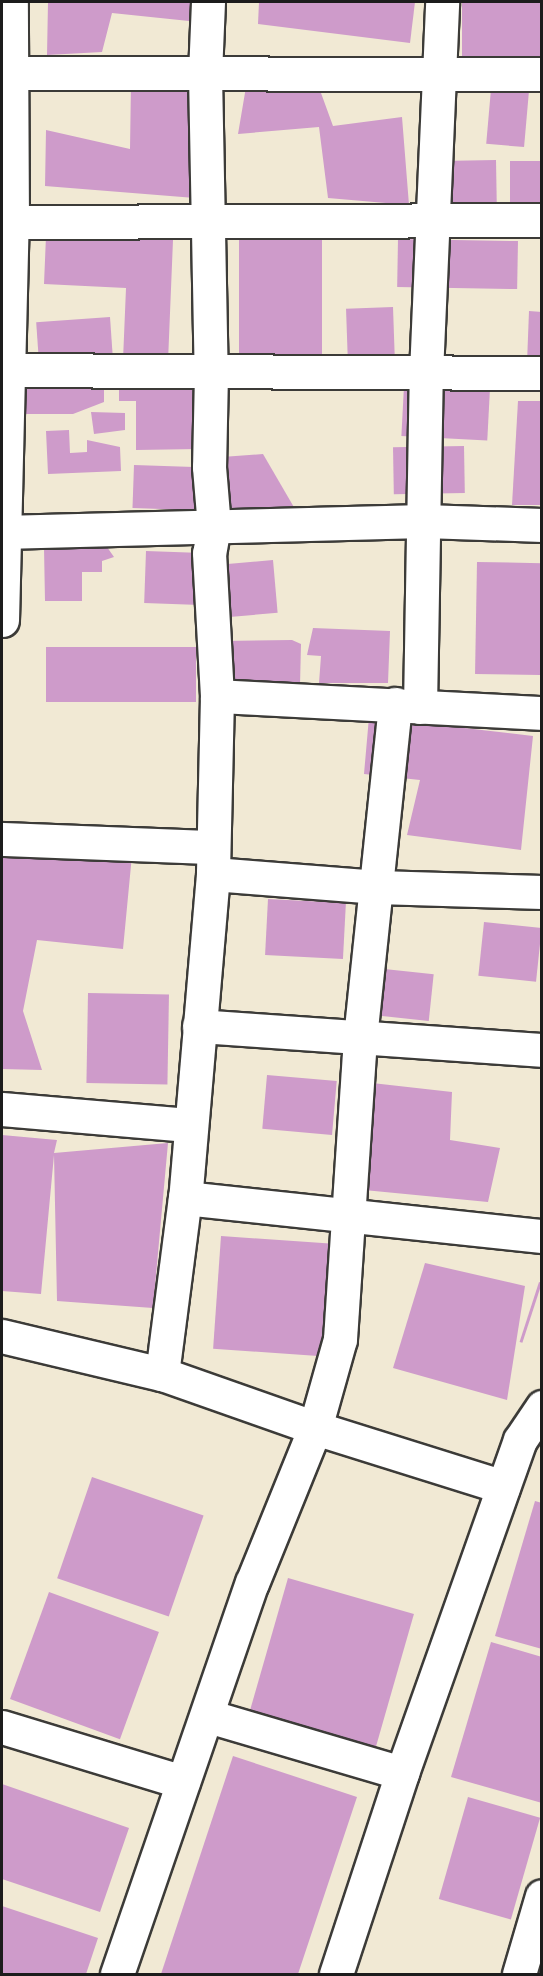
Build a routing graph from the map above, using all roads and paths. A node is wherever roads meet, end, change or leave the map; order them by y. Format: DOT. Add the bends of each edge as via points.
graph roads {
  1 [pos="11,2"];
  2 [pos="208,2"];
  3 [pos="442,2"];
  4 [pos="6,73"];
  5 [pos="439,73"];
  6 [pos="205,74"];
  7 [pos="542,74"];
  8 [pos="434,219"];
  9 [pos="542,220"];
  10 [pos="7,222"];
  11 [pos="209,223"];
  12 [pos="4,370"];
  13 [pos="211,373"];
  14 [pos="426,373"];
  15 [pos="542,373"];
  16 [pos="424,521"];
  17 [pos="214,525"];
  18 [pos="542,525"];
  19 [pos="4,532"];
  20 [pos="2,620"];
  21 [pos="217,696"];
  22 [pos="407,705"];
  23 [pos="542,713"];
  24 [pos="2,839"];
  25 [pos="212,860"];
  26 [pos="377,887"];
  27 [pos="542,892"];
  28 [pos="200,1026"];
  29 [pos="360,1038"];
  30 [pos="542,1050"];
  31 [pos="2,1109"];
  32 [pos="189,1125"];
  33 [pos="185,1198"];
  34 [pos="350,1214"];
  35 [pos="542,1236"];
  36 [pos="2,1336"];
  37 [pos="162,1374"];
  38 [pos="542,1407"];
  39 [pos="315,1428"];
  40 [pos="503,1487"];
  41 [pos="208,1716"];
  42 [pos="2,1727"];
  43 [pos="402,1773"];
  44 [pos="183,1782"];
  45 [pos="542,1896"];
  46 [pos="117,1974"];
  47 [pos="336,1974"];
  48 [pos="519,1974"];
  1 -- 4 [label="street"];
  2 -- 6 [label="street"];
  3 -- 5 [label="street"];
  4 -- 6 [label="street"];
  4 -- 10 [label="street"];
  5 -- 6 [label="street"];
  5 -- 7 [label="street"];
  5 -- 8 [label="street"];
  6 -- 11 [label="street"];
  8 -- 9 [label="street"];
  8 -- 11 [label="street"];
  8 -- 14 [label="street"];
  10 -- 11 [label="street"];
  10 -- 12 [label="street"];
  11 -- 13 [label="street"];
  12 -- 13 [label="street"];
  12 -- 19 [label="street"];
  13 -- 14 [label="street"];
  13 -- 17 [label="street" via="209,467"];
  14 -- 15 [label="street"];
  14 -- 16 [label="street"];
  16 -- 17 [label="street"];
  16 -- 18 [label="street"];
  16 -- 22 [label="street"];
  17 -- 19 [label="street"];
  17 -- 21 [label="street" via="209,553"];
  19 -- 20 [label="street"];
  21 -- 22 [label="street"];
  21 -- 25 [label="street"];
  22 -- 23 [label="street"];
  22 -- 26 [label="street"];
  24 -- 25 [label="street"];
  25 -- 26 [label="street"];
  25 -- 28 [label="street"];
  26 -- 27 [label="street"];
  26 -- 29 [label="street"];
  28 -- 29 [label="street"];
  28 -- 32 [label="street"];
  29 -- 30 [label="street"];
  29 -- 34 [label="street"];
  31 -- 32 [label="street"];
  32 -- 33 [label="street"];
  33 -- 34 [label="street"];
  33 -- 37 [label="street"];
  34 -- 35 [label="street"];
  34 -- 39 [label="street" via="340,1339"];
  36 -- 37 [label="street"];
  37 -- 39 [label="street"];
  38 -- 40 [label="street" via="520,1440"];
  39 -- 40 [label="street"];
  39 -- 41 [label="street" via="252,1583"];
  40 -- 43 [label="street"];
  41 -- 43 [label="street"];
  41 -- 44 [label="street"];
  42 -- 44 [label="street"];
  43 -- 47 [label="street"];
  44 -- 46 [label="street"];
  45 -- 48 [label="street"];
}
